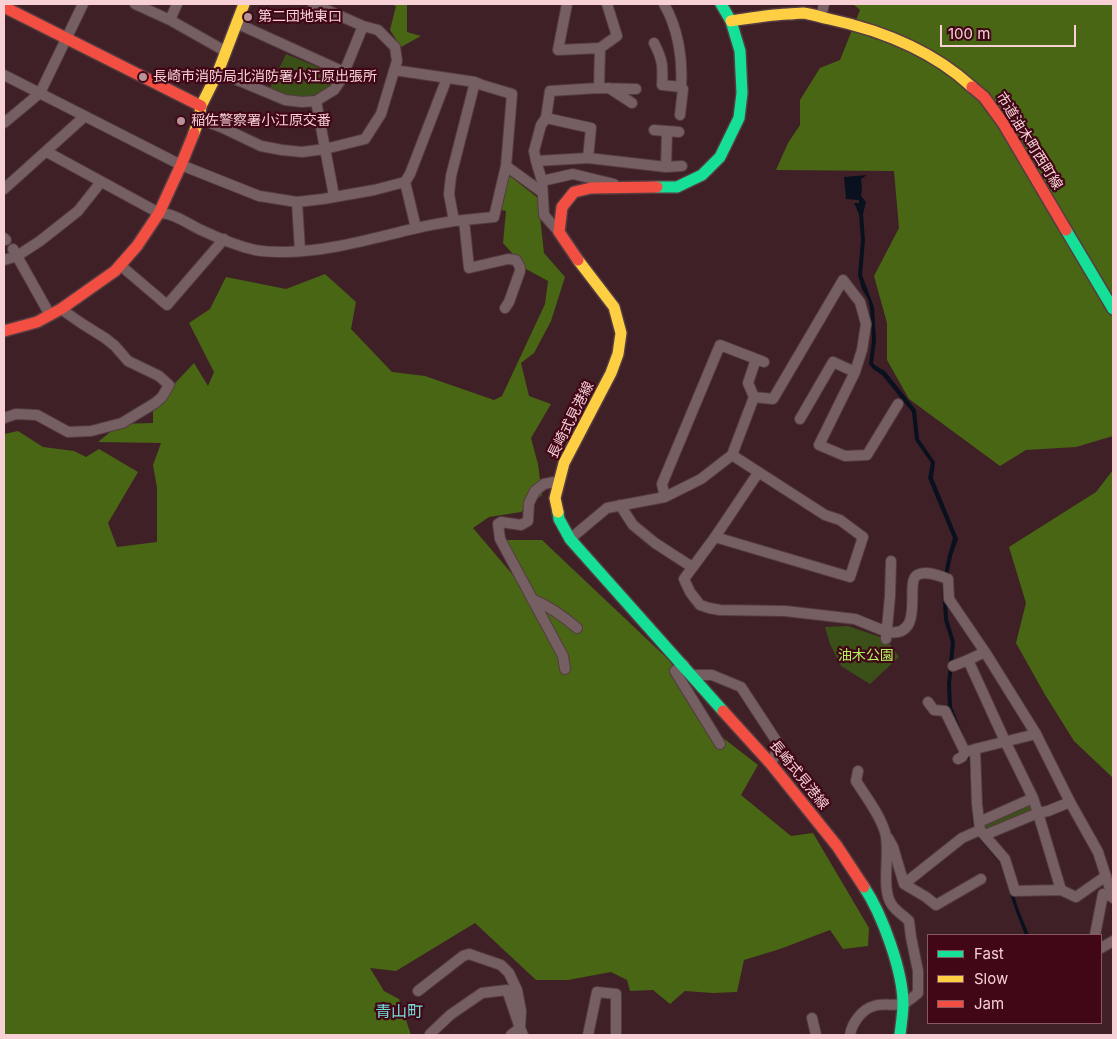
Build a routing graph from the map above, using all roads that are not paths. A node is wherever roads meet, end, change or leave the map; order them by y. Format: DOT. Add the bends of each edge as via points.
graph roads {
  1 [pos="83,4"];
  2 [pos="136,4"];
  3 [pos="177,4"];
  4 [pos="244,4"];
  5 [pos="313,4"];
  6 [pos="567,4"];
  7 [pos="608,4"];
  8 [pos="664,4"];
  9 [pos="721,4"];
  10 [pos="824,4"];
  11 [pos="4,7"];
  12 [pos="821,17"];
  13 [pos="170,20"];
  14 [pos="731,21"];
  15 [pos="236,23"];
  16 [pos="363,26"];
  17 [pos="66,39"];
  18 [pos="654,43"];
  19 [pos="600,48"];
  20 [pos="225,51"];
  21 [pos="394,70"];
  22 [pos="218,72"];
  23 [pos="344,72"];
  24 [pos="4,75"];
  25 [pos="447,78"];
  26 [pos="475,82"];
  27 [pos="681,87"];
  28 [pos="604,88"];
  29 [pos="636,89"];
  30 [pos="40,93"];
  31 [pos="316,101"];
  32 [pos="632,103"];
  33 [pos="201,106"];
  34 [pos="680,115"];
  35 [pos="86,116"];
  36 [pos="546,118"];
  37 [pos="199,119"];
  38 [pos="4,123"];
  39 [pos="654,130"];
  40 [pos="667,131"];
  41 [pos="679,132"];
  42 [pos="325,149"];
  43 [pos="47,152"];
  44 [pos="588,158"];
  45 [pos="536,161"];
  46 [pos="181,165"];
  47 [pos="506,166"];
  48 [pos="682,166"];
  49 [pos="666,167"];
  50 [pos="101,182"];
  51 [pos="405,182"];
  52 [pos="542,186"];
  53 [pos="624,187"];
  54 [pos="4,189"];
  55 [pos="334,196"];
  56 [pos="297,202"];
  57 [pos="160,212"];
  58 [pos="459,220"];
  59 [pos="416,228"];
  60 [pos="559,232"];
  61 [pos="224,239"];
  62 [pos="15,252"];
  63 [pos="300,252"];
  64 [pos="4,260"];
  65 [pos="120,265"];
  66 [pos="505,308"];
  67 [pos="1113,309"];
  68 [pos="61,310"];
  69 [pos="50,315"];
  70 [pos="4,331"];
  71 [pos="855,372"];
  72 [pos="754,397"];
  73 [pos="898,404"];
  74 [pos="4,418"];
  75 [pos="800,419"];
  76 [pos="732,455"];
  77 [pos="758,473"];
  78 [pos="559,481"];
  79 [pos="665,497"];
  80 [pos="620,505"];
  81 [pos="714,537"];
  82 [pos="570,539"];
  83 [pos="891,561"];
  84 [pos="692,567"];
  85 [pos="532,599"];
  86 [pos="577,628"];
  87 [pos="886,636"];
  88 [pos="985,652"];
  89 [pos="968,660"];
  90 [pos="684,665"];
  91 [pos="953,666"];
  92 [pos="565,669"];
  93 [pos="692,674"];
  94 [pos="928,702"];
  95 [pos="1036,734"];
  96 [pos="1005,741"];
  97 [pos="720,744"];
  98 [pos="966,753"];
  99 [pos="771,764"];
  100 [pos="858,771"];
  101 [pos="1033,798"];
  102 [pos="1070,802"];
  103 [pos="1038,813"];
  104 [pos="981,829"];
  105 [pos="885,833"];
  106 [pos="1108,874"];
  107 [pos="981,880"];
  108 [pos="904,884"];
  109 [pos="1060,890"];
  110 [pos="1113,898"];
  111 [pos="1095,934"];
  112 [pos="1113,941"];
  113 [pos="1102,947"];
  114 [pos="918,984"];
  115 [pos="927,988"];
  116 [pos="418,991"];
  117 [pos="903,1004"];
  118 [pos="812,1018"];
  119 [pos="521,1032"];
  120 [pos="430,1034"];
  121 [pos="511,1035"];
  122 [pos="588,1035"];
  123 [pos="616,1035"];
  124 [pos="816,1035"];
  125 [pos="850,1035"];
  126 [pos="900,1035"];
  1 -- 17 [label="street"];
  2 -- 13 [label="street"];
  3 -- 13 [label="street"];
  4 -- 15 [label="main road"];
  5 -- 16 [label="street"];
  6 -- 19 [label="street" via="558,50"];
  7 -- 19 [label="street" via="616,36"];
  8 -- 27 [label="street" via="680,54"];
  9 -- 14 [label="main road"];
  10 -- 12 [label="street"];
  11 -- 17 [label="main road"];
  12 -- 14 [label="main road, 市道油木町西町線" via="802,13"];
  12 -- 67 [label="main road, 市道油木町西町線" via="872,30 908,45 937,60 984,97 1003,123"];
  13 -- 20 [label="street"];
  14 -- 53 [label="main road" via="740,51 742,93 739,118 720,157 702,175 677,187"];
  15 -- 20 [label="main road"];
  15 -- 23 [label="street"];
  16 -- 21 [label="street" via="378,30 395,47 397,61"];
  16 -- 23 [label="street"];
  17 -- 30 [label="street"];
  17 -- 33 [label="main road"];
  18 -- 27 [label="street" via="662,58 662,85"];
  19 -- 28 [label="street"];
  20 -- 22 [label="main road"];
  21 -- 25 [label="street"];
  21 -- 42 [label="street" via="381,114 365,139"];
  22 -- 31 [label="street" via="286,100"];
  22 -- 33 [label="main road"];
  23 -- 31 [label="street" via="334,90"];
  24 -- 30 [label="street"];
  25 -- 26 [label="street"];
  25 -- 51 [label="street"];
  26 -- 47 [label="street" via="512,94"];
  26 -- 58 [label="street" via="451,176 449,194"];
  27 -- 34 [label="street"];
  28 -- 29 [label="street"];
  28 -- 32 [label="street"];
  28 -- 36 [label="street" via="550,91"];
  30 -- 35 [label="street"];
  30 -- 38 [label="street"];
  31 -- 42 [label="street"];
  33 -- 37 [label="main road"];
  35 -- 43 [label="street"];
  35 -- 46 [label="street"];
  36 -- 44 [label="street" via="591,128"];
  36 -- 45 [label="street" via="534,151"];
  37 -- 42 [label="street" via="261,146 302,152"];
  37 -- 46 [label="main road"];
  39 -- 40 [label="street"];
  40 -- 41 [label="street"];
  40 -- 49 [label="street"];
  42 -- 55 [label="street"];
  43 -- 50 [label="street"];
  43 -- 54 [label="street"];
  44 -- 45 [label="street"];
  44 -- 49 [label="street"];
  45 -- 52 [label="street"];
  46 -- 56 [label="street" via="259,196"];
  46 -- 57 [label="main road"];
  47 -- 52 [label="street"];
  47 -- 58 [label="street" via="494,217"];
  48 -- 49 [label="street"];
  50 -- 57 [label="street"];
  50 -- 62 [label="street" via="78,211 40,241"];
  51 -- 55 [label="street"];
  51 -- 59 [label="street"];
  52 -- 53 [label="street" via="573,174"];
  52 -- 60 [label="street" via="544,216"];
  53 -- 60 [label="main road" via="574,192 562,207"];
  55 -- 56 [label="street"];
  56 -- 63 [label="street"];
  57 -- 61 [label="street"];
  57 -- 65 [label="main road"];
  58 -- 59 [label="street"];
  58 -- 66 [label="street" via="469,268 508,259 516,260 520,267"];
  59 -- 63 [label="street"];
  60 -- 78 [label="main road, 長崎式見港線" via="614,307 621,333 611,373 564,463"];
  61 -- 63 [label="street" via="255,250"];
  61 -- 65 [label="street" via="167,305"];
  62 -- 64 [label="street"];
  62 -- 69 [label="street"];
  65 -- 68 [label="main road"];
  68 -- 69 [label="main road"];
  68 -- 74 [label="street" via="116,346 128,362 159,376 169,385 155,403 122,423 91,431 68,432 37,415 16,414"];
  69 -- 70 [label="main road"];
  71 -- 72 [label="street" via="866,324 860,302 843,280 773,399"];
  71 -- 73 [label="street" via="818,445 845,456 867,455"];
  71 -- 75 [label="street" via="833,362"];
  72 -- 76 [label="street"];
  72 -- 79 [label="street" via="748,383 760,361 720,345 662,484"];
  76 -- 77 [label="street"];
  76 -- 79 [label="street" via="701,479"];
  77 -- 81 [label="street"];
  77 -- 81 [label="street" via="825,515 840,520 863,537 850,577"];
  78 -- 82 [label="main road, 長崎式見港線" via="555,498 559,519"];
  78 -- 85 [label="street" via="544,484 536,491 528,504 528,521 521,525 498,524 500,539"];
  79 -- 80 [label="street"];
  80 -- 82 [label="street" via="607,508"];
  80 -- 84 [label="street" via="633,525"];
  81 -- 84 [label="street"];
  82 -- 90 [label="main road, 長崎式見港線"];
  83 -- 87 [label="street"];
  84 -- 87 [label="street" via="684,579 700,605 720,610 855,619"];
  85 -- 86 [label="street"];
  85 -- 92 [label="street" via="563,656"];
  87 -- 88 [label="street" via="910,622 913,580 920,574 931,574 948,579 949,599"];
  88 -- 89 [label="street"];
  88 -- 95 [label="street"];
  89 -- 91 [label="street"];
  89 -- 96 [label="street"];
  90 -- 93 [label="main road, 長崎式見港線"];
  90 -- 97 [label="street" via="675,672"];
  93 -- 99 [label="main road, 長崎式見港線"];
  93 -- 99 [label="street" via="712,675 741,687 779,744"];
  94 -- 98 [label="street" via="934,710 945,711"];
  95 -- 96 [label="street"];
  95 -- 102 [label="street"];
  96 -- 98 [label="street"];
  96 -- 101 [label="street"];
  98 -- 104 [label="street"];
  99 -- 117 [label="main road, 長崎式見港線" via="837,846 867,892 886,932 900,979"];
  100 -- 105 [label="street" via="856,781 874,808"];
  101 -- 103 [label="street"];
  101 -- 104 [label="street"];
  102 -- 103 [label="street"];
  102 -- 106 [label="street"];
  103 -- 104 [label="street"];
  103 -- 109 [label="street"];
  104 -- 108 [label="street" via="962,838"];
  104 -- 109 [label="street" via="1005,859 1015,891"];
  105 -- 108 [label="street" via="893,847"];
  105 -- 114 [label="street" via="888,893 891,905 909,921"];
  106 -- 109 [label="street" via="1076,897"];
  106 -- 110 [label="street"];
  107 -- 108 [label="street" via="936,905"];
  110 -- 111 [label="street" via="1103,894"];
  112 -- 113 [label="street"];
  114 -- 115 [label="street"];
  114 -- 117 [label="street" via="918,993"];
  116 -- 119 [label="street" via="469,954 501,965 517,990"];
  117 -- 125 [label="street" via="874,1006 863,1012"];
  117 -- 126 [label="main road, 長崎式見港線"];
  118 -- 124 [label="street"];
  119 -- 120 [label="street" via="507,990 482,993 450,1015"];
  119 -- 121 [label="street"];
  122 -- 123 [label="street" via="597,992 616,994"];
}
